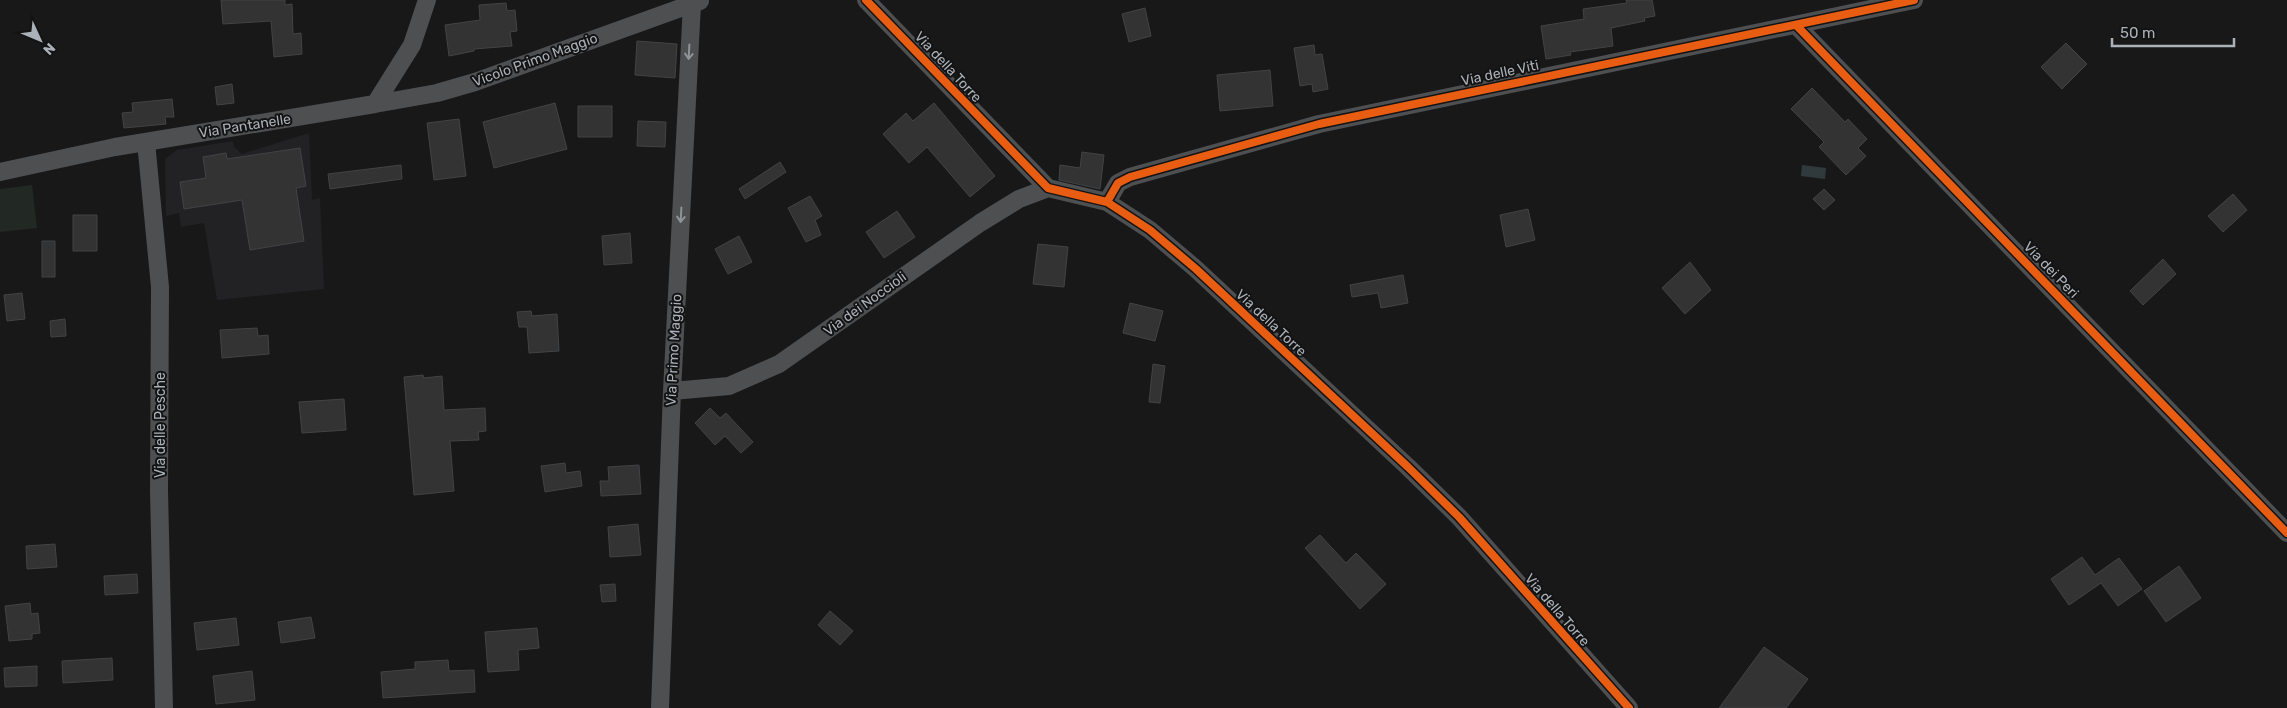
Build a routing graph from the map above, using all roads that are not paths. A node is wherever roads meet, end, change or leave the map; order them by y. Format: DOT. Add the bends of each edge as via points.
graph roads {
  1 [pos="427,0"];
  2 [pos="866,0"];
  3 [pos="1914,0"];
  4 [pos="697,2"];
  5 [pos="1796,25"];
  6 [pos="375,104"];
  7 [pos="146,142"];
  8 [pos="0,172"];
  9 [pos="1048,188"];
  10 [pos="1107,202"];
  11 [pos="672,391"];
  12 [pos="2287,533"];
  13 [pos="164,708"];
  14 [pos="660,708"];
  15 [pos="1629,708"];
  1 -- 6 [label="street" via="412,45"];
  2 -- 9 [label="street, Via della Torre"];
  3 -- 5 [label="street, Via delle Viti"];
  4 -- 6 [label="street, Vicolo Primo Maggio" via="468,84"];
  4 -- 11 [label="street, Via Primo Maggio, one-way"];
  5 -- 10 [label="street, Via delle Viti" via="1319,124 1130,177 1118,183"];
  5 -- 12 [label="street, Via dei Peri"];
  6 -- 7 [label="street, Via Pantanelle"];
  7 -- 8 [label="street, Via Pantanelle"];
  7 -- 13 [label="street, Via delle Pesche" via="160,286 159,492"];
  9 -- 10 [label="street, Via della Torre"];
  9 -- 11 [label="street, Via dei Noccioli" via="1019,199 980,222 779,364 729,386"];
  10 -- 15 [label="street, Via della Torre" via="1150,230 1196,268 1408,467 1472,531"];
  11 -- 14 [label="street, Via Primo Maggio"];
}
